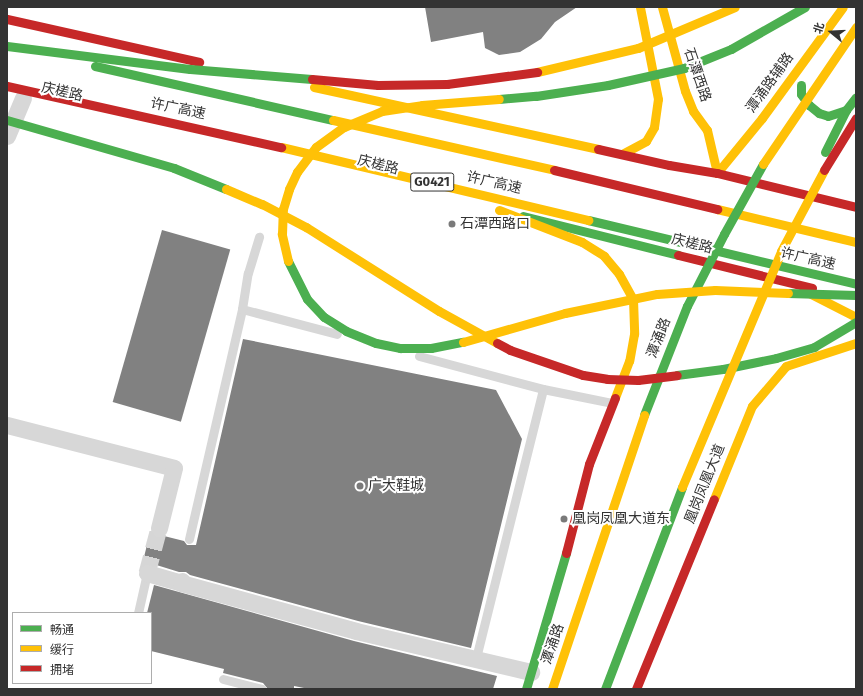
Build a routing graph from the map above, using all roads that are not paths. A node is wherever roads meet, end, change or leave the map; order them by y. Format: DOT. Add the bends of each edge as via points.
graph roads {
  1 [pos="640,7"];
  2 [pos="662,7"];
  3 [pos="735,7"];
  4 [pos="805,7"];
  5 [pos="843,7"];
  6 [pos="7,19"];
  7 [pos="856,27"];
  8 [pos="7,46"];
  9 [pos="807,56"];
  10 [pos="7,86"];
  11 [pos="15,97"];
  12 [pos="856,97"];
  13 [pos="846,110"];
  14 [pos="856,118"];
  15 [pos="7,120"];
  16 [pos="7,136"];
  17 [pos="622,154"];
  18 [pos="717,173"];
  19 [pos="419,190"];
  20 [pos="803,194"];
  21 [pos="856,207"];
  22 [pos="260,237"];
  23 [pos="856,242"];
  24 [pos="790,283"];
  25 [pos="856,284"];
  26 [pos="856,295"];
  27 [pos="856,298"];
  28 [pos="242,309"];
  29 [pos="856,317"];
  30 [pos="856,322"];
  31 [pos="856,343"];
  32 [pos="543,389"];
  33 [pos="612,403"];
  34 [pos="7,425"];
  35 [pos="159,528"];
  36 [pos="189,539"];
  37 [pos="147,573"];
  38 [pos="138,612"];
  39 [pos="476,658"];
  40 [pos="531,672"];
  41 [pos="223,679"];
  42 [pos="262,689"];
  43 [pos="526,689"];
  44 [pos="552,689"];
  45 [pos="605,689"];
  46 [pos="636,689"];
  1 -- 17 [label="main road" via="658,99 654,127 646,141"];
  2 -- 18 [label="main road, 石潭西路" via="684,91 707,130"];
  3 -- 8 [label="main road, bridge" via="638,48 525,75 447,84 378,85 190,69"];
  4 -- 26 [label="main road, bridge" via="731,49 684,68 608,85 536,96 422,105 382,111 344,127 316,147 297,172 289,189 283,209 282,234 286,258 307,299 324,317 346,332 376,343 400,348 431,348 463,342 565,313 657,294 715,290"];
  5 -- 9 [label="main road, 潭涌路辅路"];
  6 -- 17 [label="main road"];
  7 -- 44 [label="main road, 潭涌路, bridge" via="766,159 687,306 634,442"];
  8 -- 23 [label="main road, 许广高速, bridge" via="204,89"];
  9 -- 13 [label="main road" via="801,94 819,113 828,116"];
  9 -- 18 [label="main road, 潭涌路辅路" via="762,118"];
  10 -- 25 [label="main road, 许广高速 / G0421, bridge" via="196,127"];
  11 -- 16 [label="street"];
  11 -- 19 [label="main road, 庆槎路" via="350,172"];
  12 -- 13 [label="main road"];
  13 -- 20 [label="main road"];
  14 -- 45 [label="main road, bridge" via="829,161 781,251 674,507"];
  15 -- 30 [label="main road, bridge" via="174,168 262,204 306,227 439,311 510,350 583,375 638,380 724,369 814,347"];
  17 -- 18 [label="main road"];
  18 -- 20 [label="main road"];
  20 -- 21 [label="main road"];
  22 -- 28 [label="lane" via="248,273"];
  24 -- 27 [label="main road, 庆槎路"];
  24 -- 29 [label="main road"];
  24 -- 33 [label="main road, 庆槎路" via="496,209 582,242 604,256 619,274 633,299 634,334 629,361"];
  28 -- 32 [label="lane"];
  28 -- 36 [label="lane"];
  31 -- 46 [label="main road, 凰岗凤凰大道" via="786,366 752,406"];
  32 -- 33 [label="lane"];
  32 -- 39 [label="lane"];
  33 -- 40 [label="main road" via="589,464 565,558"];
  34 -- 35 [label="street" via="174,468"];
  37 -- 38 [label="lane"];
  37 -- 39 [label="street" via="356,631"];
  39 -- 40 [label="street"];
  40 -- 43 [label="main road"];
  41 -- 42 [label="lane"];
}
